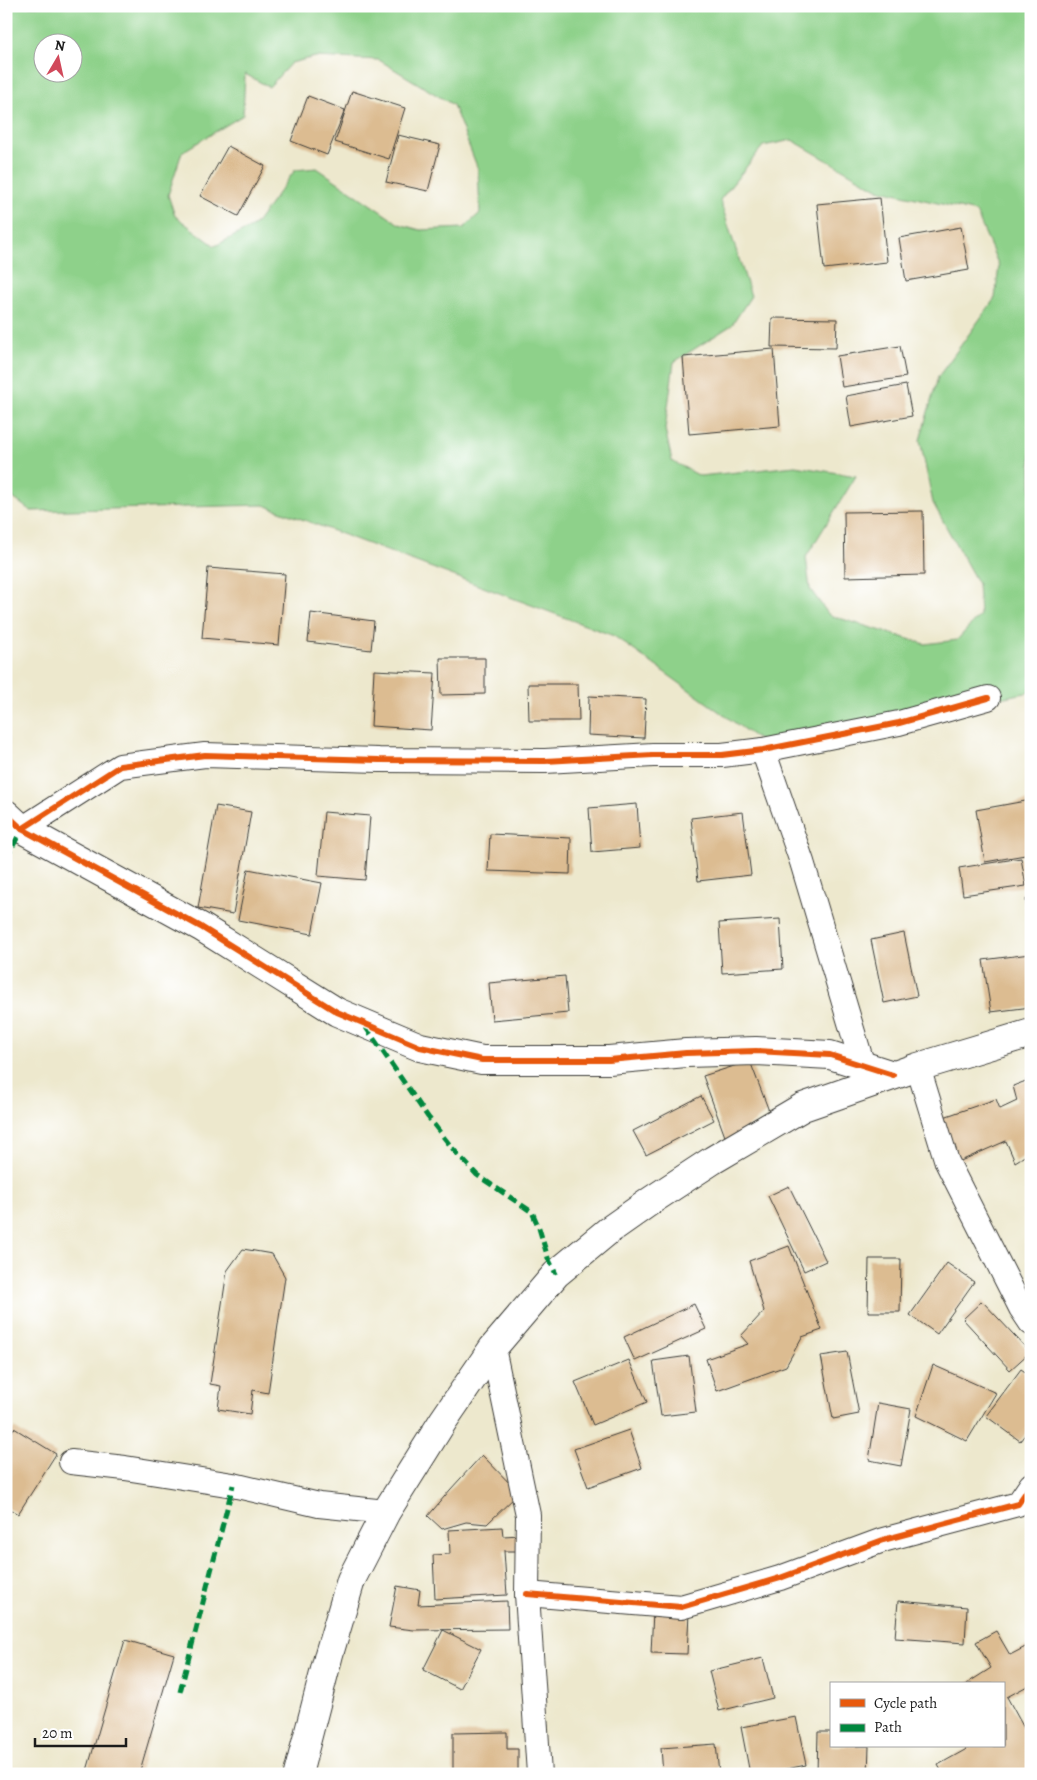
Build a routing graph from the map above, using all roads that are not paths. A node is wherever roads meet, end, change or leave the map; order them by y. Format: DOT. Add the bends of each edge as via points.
graph roads {
  1 [pos="988,698"];
  2 [pos="763,750"];
  3 [pos="14,822"];
  4 [pos="1031,1033"];
  5 [pos="863,1066"];
  6 [pos="906,1071"];
  7 [pos="1031,1323"];
  8 [pos="493,1348"];
  9 [pos="71,1462"];
  10 [pos="1031,1485"];
  11 [pos="386,1512"];
  12 [pos="527,1594"];
  13 [pos="298,1774"];
  14 [pos="539,1774"];
  1 -- 2 [label="street" via="899,724"];
  2 -- 3 [label="street" via="722,755 545,761 205,755 120,766"];
  2 -- 5 [label="street" via="802,862"];
  3 -- 5 [label="main road" via="201,928 337,1012 420,1047 482,1060 609,1060 756,1051 830,1055"];
  4 -- 6 [label="main road"];
  5 -- 6 [label="main road"];
  6 -- 7 [label="street" via="947,1162"];
  6 -- 8 [label="main road" via="803,1107 652,1200 556,1274"];
  8 -- 11 [label="main road"];
  8 -- 12 [label="street" via="528,1515"];
  9 -- 11 [label="street" via="233,1485 319,1505"];
  10 -- 12 [label="street" via="1018,1504 883,1540 780,1578 681,1607"];
  11 -- 13 [label="main road" via="351,1580"];
  12 -- 14 [label="street"];
}
